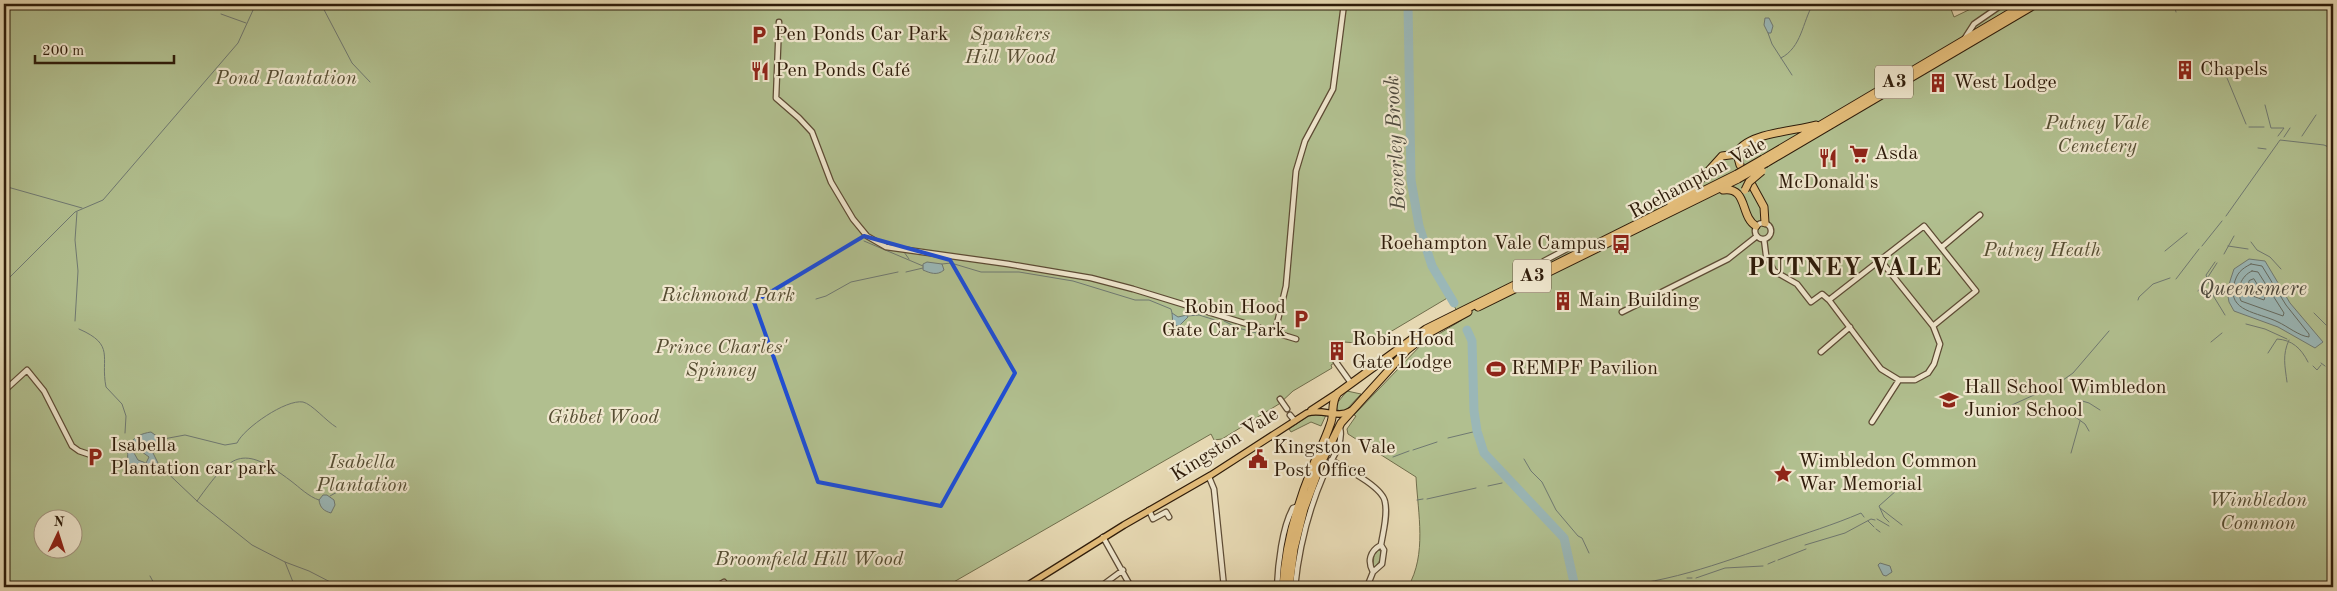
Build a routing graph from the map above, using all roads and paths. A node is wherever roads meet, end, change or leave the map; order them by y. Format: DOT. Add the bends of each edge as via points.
graph roads {
  1 [pos="1344,4"];
  2 [pos="2003,4"];
  3 [pos="2026,4"];
  4 [pos="2036,4"];
  5 [pos="779,25"];
  6 [pos="1972,27"];
  7 [pos="1979,32"];
  8 [pos="1961,43"];
  9 [pos="1828,120"];
  10 [pos="1791,148"];
  11 [pos="1737,154"];
  12 [pos="1764,161"];
  13 [pos="1740,165"];
  14 [pos="1738,176"];
  15 [pos="1752,185"];
  16 [pos="1715,191"];
  17 [pos="1743,202"];
  18 [pos="1980,215"];
  19 [pos="1765,223"];
  20 [pos="1639,224"];
  21 [pos="1756,226"];
  22 [pos="1756,236"];
  23 [pos="1764,239"];
  24 [pos="1942,247"];
  25 [pos="1881,262"];
  26 [pos="1829,300"];
  27 [pos="1622,312"];
  28 [pos="1932,326"];
  29 [pos="1850,327"];
  30 [pos="1427,331"];
  31 [pos="1275,332"];
  32 [pos="1296,340"];
  33 [pos="1821,352"];
  34 [pos="1336,362"];
  35 [pos="1899,380"];
  36 [pos="1351,383"];
  37 [pos="4,391"];
  38 [pos="1338,392"];
  39 [pos="1280,399"];
  40 [pos="1287,409"];
  41 [pos="1350,411"];
  42 [pos="1308,413"];
  43 [pos="1333,413"];
  44 [pos="1290,415"];
  45 [pos="1295,421"];
  46 [pos="1872,422"];
  47 [pos="1339,426"];
  48 [pos="97,457"];
  49 [pos="1331,460"];
  50 [pos="1209,477"];
  51 [pos="1295,508"];
  52 [pos="1149,510"];
  53 [pos="1169,517"];
  54 [pos="1153,519"];
  55 [pos="1150,524"];
  56 [pos="1104,537"];
  57 [pos="1381,545"];
  58 [pos="1122,570"];
  59 [pos="1373,572"];
  60 [pos="724,582"];
  61 [pos="716,587"];
  62 [pos="1025,587"];
  63 [pos="1100,587"];
  64 [pos="1130,587"];
  65 [pos="1224,587"];
  66 [pos="1277,587"];
  67 [pos="1283,587"];
  68 [pos="1289,587"];
  69 [pos="1295,587"];
  70 [pos="1367,587"];
  1 -- 31 [label="street" via="1333,89 1305,141 1296,171 1286,286"];
  2 -- 6 [label="street"];
  3 -- 7 [label="highway, A3"];
  4 -- 10 [label="highway, Roehampton Vale / A3"];
  5 -- 31 [label="street" via="776,98 809,128 840,199 862,231 879,244 1091,278"];
  6 -- 7 [label="street"];
  6 -- 8 [label="street"];
  7 -- 8 [label="highway, A3"];
  8 -- 9 [label="highway, Roehampton Vale / A3"];
  9 -- 11 [label="highway, A3" via="1790,132 1764,135 1742,145"];
  9 -- 12 [label="highway, Roehampton Vale / A3"];
  10 -- 12 [label="highway, Roehampton Vale / A3"];
  10 -- 17 [label="highway, A3, bridge" via="1749,182"];
  11 -- 13 [label="highway"];
  11 -- 20 [label="highway, A3" via="1722,156 1687,193"];
  12 -- 14 [label="highway, Roehampton Vale / A3, bridge"];
  14 -- 16 [label="highway, Roehampton Vale / A3"];
  14 -- 20 [label="highway, Roehampton Vale / A3"];
  15 -- 19 [label="highway" via="1764,207"];
  16 -- 17 [label="highway" via="1732,190"];
  16 -- 30 [label="highway, Roehampton Vale / A3"];
  17 -- 21 [label="highway" via="1749,219"];
  18 -- 24 [label="street"];
  19 -- 21 [label="street"];
  19 -- 23 [label="street" via="1771,232"];
  20 -- 30 [label="highway, Roehampton Vale / A3" via="1538,272"];
  21 -- 22 [label="street"];
  22 -- 23 [label="street"];
  22 -- 27 [label="street" via="1728,258"];
  23 -- 26 [label="street" via="1766,255 1774,271 1792,279 1811,302 1822,294"];
  24 -- 25 [label="street" via="1924,226"];
  24 -- 28 [label="street" via="1976,291"];
  25 -- 26 [label="street"];
  25 -- 28 [label="street"];
  26 -- 29 [label="street"];
  28 -- 35 [label="street" via="1940,344 1932,370 1915,380"];
  29 -- 33 [label="street"];
  29 -- 35 [label="street" via="1881,369"];
  30 -- 36 [label="highway, A3"];
  30 -- 41 [label="highway, A3"];
  31 -- 32 [label="street"];
  34 -- 36 [label="street"];
  35 -- 46 [label="street"];
  36 -- 38 [label="highway, A3"];
  37 -- 48 [label="street" via="27,370 44,390 72,446"];
  38 -- 42 [label="main road"];
  38 -- 43 [label="highway" via="1333,402"];
  39 -- 40 [label="street"];
  41 -- 43 [label="main road, Kingston Vale"];
  41 -- 47 [label="highway, A3"];
  42 -- 43 [label="main road, Kingston Vale"];
  42 -- 45 [label="main road, Kingston Vale"];
  43 -- 51 [label="highway"];
  44 -- 45 [label="street"];
  45 -- 50 [label="main road, Kingston Vale"];
  47 -- 49 [label="street" via="1342,439"];
  47 -- 68 [label="highway, A3" via="1304,509"];
  49 -- 57 [label="street" via="1372,485 1384,498 1386,510"];
  49 -- 69 [label="street" via="1306,523"];
  50 -- 52 [label="main road, Kingston Vale"];
  50 -- 65 [label="street" via="1214,493"];
  51 -- 66 [label="street" via="1284,538"];
  51 -- 67 [label="highway"];
  52 -- 54 [label="street"];
  52 -- 56 [label="main road, Kingston Vale"];
  53 -- 54 [label="street" via="1166,512"];
  54 -- 55 [label="street"];
  56 -- 58 [label="street"];
  56 -- 62 [label="main road, Kingston Vale"];
  57 -- 59 [label="street" via="1369,561"];
  57 -- 59 [label="street" via="1385,556 1379,569"];
  58 -- 63 [label="street"];
  58 -- 64 [label="street"];
  59 -- 70 [label="street"];
  60 -- 61 [label="street"];
}
